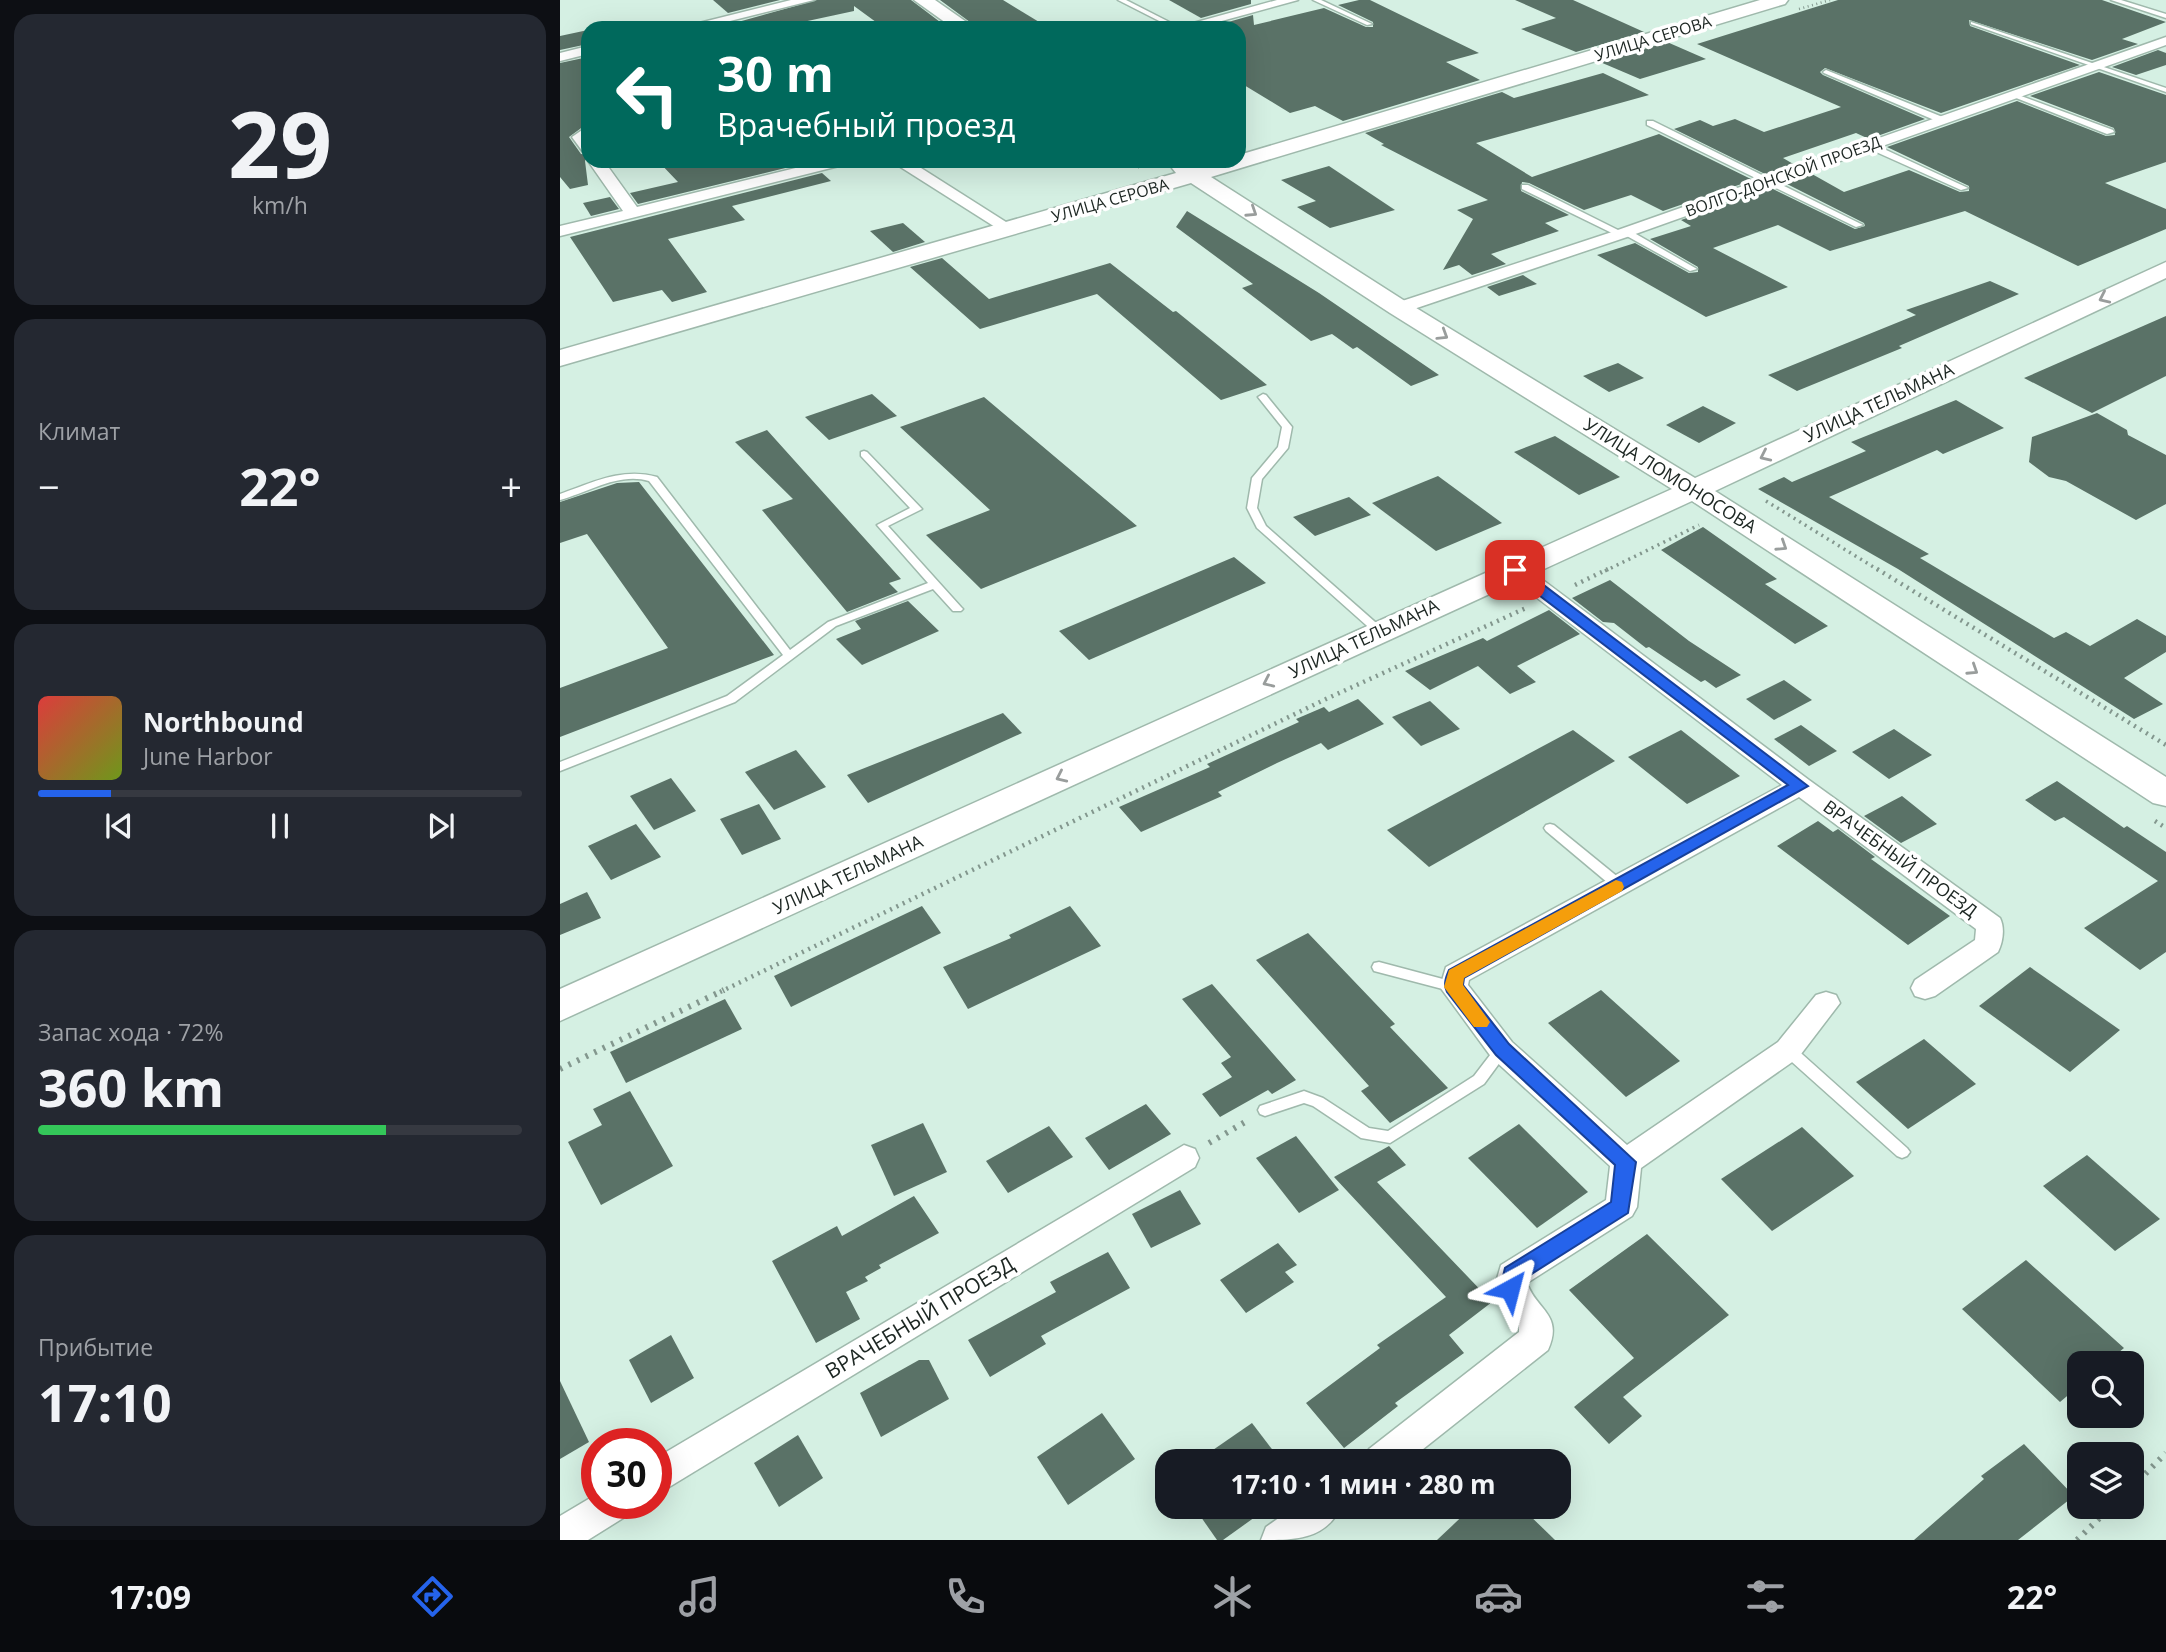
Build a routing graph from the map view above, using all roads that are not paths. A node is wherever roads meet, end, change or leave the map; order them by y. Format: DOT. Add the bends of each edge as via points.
graph roads {
  1 [pos="808,0"];
  2 [pos="923,0"];
  3 [pos="1121,0"];
  4 [pos="1292,0"];
  5 [pos="1316,0"];
  6 [pos="1779,0"];
  7 [pos="2115,0"];
  8 [pos="2166,16"];
  9 [pos="716,21"];
  10 [pos="955,21"];
  11 [pos="1165,21"];
  12 [pos="1208,21"];
  13 [pos="1973,23"];
  14 [pos="1369,24"];
  15 [pos="2166,41"];
  16 [pos="581,52"];
  17 [pos="560,57"];
  18 [pos="2095,66"];
  19 [pos="1826,72"];
  20 [pos="2166,90"];
  21 [pos="2013,95"];
  22 [pos="1942,120"];
  23 [pos="1650,124"];
  24 [pos="2110,132"];
  25 [pos="1868,145"];
  26 [pos="1246,150"];
  27 [pos="601,168"];
  28 [pos="814,168"];
  29 [pos="911,168"];
  30 [pos="1184,168"];
  31 [pos="1769,180"];
  32 [pos="1525,187"];
  33 [pos="1964,188"];
  34 [pos="633,213"];
  35 [pos="1859,225"];
  36 [pos="1009,229"];
  37 [pos="560,231"];
  38 [pos="1624,233"];
  39 [pos="1693,269"];
  40 [pos="2166,269"];
  41 [pos="1399,308"];
  42 [pos="560,358"];
  43 [pos="1263,397"];
  44 [pos="864,454"];
  45 [pos="1693,489"];
  46 [pos="560,497"];
  47 [pos="1515,570"];
  48 [pos="934,583"];
  49 [pos="957,608"];
  50 [pos="1379,631"];
  51 [pos="789,656"];
  52 [pos="560,767"];
  53 [pos="1800,786"];
  54 [pos="2166,794"];
  55 [pos="1550,828"];
  56 [pos="1619,885"];
  57 [pos="1379,967"];
  58 [pos="1454,987"];
  59 [pos="1925,988"];
  60 [pos="1826,1003"];
  61 [pos="560,1006"];
  62 [pos="1502,1050"];
  63 [pos="1788,1050"];
  64 [pos="1265,1110"];
  65 [pos="1902,1152"];
  66 [pos="1184,1158"];
  67 [pos="1626,1162"];
  68 [pos="1396,1449"];
  69 [pos="672,1468"];
  70 [pos="588,1519"];
  71 [pos="1307,1519"];
  72 [pos="560,1536"];
  73 [pos="1279,1540"];
  1 -- 9 [label="street"];
  2 -- 10 [label="street"];
  3 -- 11 [label="lane"];
  4 -- 12 [label="street"];
  5 -- 14 [label="lane"];
  6 -- 26 [label="street, УЛИЦА СЕРОВА"];
  7 -- 8 [label="lane"];
  13 -- 18 [label="lane"];
  15 -- 18 [label="street, ВОЛГО-ДОНСКОЙ ПРОЕЗД"];
  16 -- 17 [label="street"];
  18 -- 20 [label="lane"];
  18 -- 21 [label="street, ВОЛГО-ДОНСКОЙ ПРОЕЗД"];
  19 -- 22 [label="lane"];
  21 -- 22 [label="street, ВОЛГО-ДОНСКОЙ ПРОЕЗД"];
  21 -- 24 [label="lane"];
  22 -- 25 [label="street, ВОЛГО-ДОНСКОЙ ПРОЕЗД"];
  23 -- 31 [label="lane"];
  25 -- 31 [label="street, ВОЛГО-ДОНСКОЙ ПРОЕЗД"];
  25 -- 33 [label="lane"];
  27 -- 34 [label="street"];
  28 -- 34 [label="street"];
  29 -- 36 [label="street"];
  30 -- 36 [label="street, УЛИЦА СЕРОВА"];
  30 -- 41 [label="street, УЛИЦА ЛОМОНОСОВА, one-way"];
  31 -- 35 [label="lane"];
  31 -- 38 [label="street, ВОЛГО-ДОНСКОЙ ПРОЕЗД"];
  32 -- 38 [label="lane"];
  34 -- 37 [label="street"];
  36 -- 42 [label="street, УЛИЦА СЕРОВА"];
  38 -- 39 [label="lane"];
  38 -- 41 [label="street, ВОЛГО-ДОНСКОЙ ПРОЕЗД"];
  40 -- 45 [label="street, УЛИЦА ТЕЛЬМАНА, one-way"];
  41 -- 45 [label="street, УЛИЦА ЛОМОНОСОВА, one-way"];
  43 -- 50 [label="lane" via="1287,426 1283,448 1257,478 1252,508 1262,528"];
  44 -- 48 [label="lane" via="917,509 882,525"];
  45 -- 47 [label="street, УЛИЦА ТЕЛЬМАНА"];
  45 -- 54 [label="street, УЛИЦА ЛОМОНОСОВА, one-way"];
  46 -- 51 [label="lane" via="621,478 645,475 653,479"];
  47 -- 50 [label="street, УЛИЦА ТЕЛЬМАНА"];
  47 -- 53 [label="street, ВРАЧЕБНЫЙ ПРОЕЗД"];
  48 -- 49 [label="lane"];
  48 -- 51 [label="lane" via="832,624"];
  50 -- 61 [label="street, УЛИЦА ТЕЛЬМАНА, one-way"];
  51 -- 52 [label="lane" via="731,699"];
  53 -- 56 [label="street"];
  53 -- 59 [label="street, ВРАЧЕБНЫЙ ПРОЕЗД" via="1990,925 1988,945"];
  55 -- 56 [label="lane"];
  56 -- 58 [label="street" via="1456,974"];
  57 -- 58 [label="lane"];
  58 -- 62 [label="street"];
  60 -- 63 [label="street"];
  62 -- 64 [label="lane" via="1479,1080 1390,1137 1366,1134 1304,1097"];
  62 -- 67 [label="street"];
  63 -- 65 [label="lane"];
  63 -- 67 [label="street"];
  66 -- 69 [label="street, ВРАЧЕБНЫЙ ПРОЕЗД"];
  67 -- 68 [label="street" via="1621,1207 1512,1275 1510,1289 1536,1322 1536,1339"];
  70 -- 72 [label="street"];
  71 -- 73 [label="street"];
}
